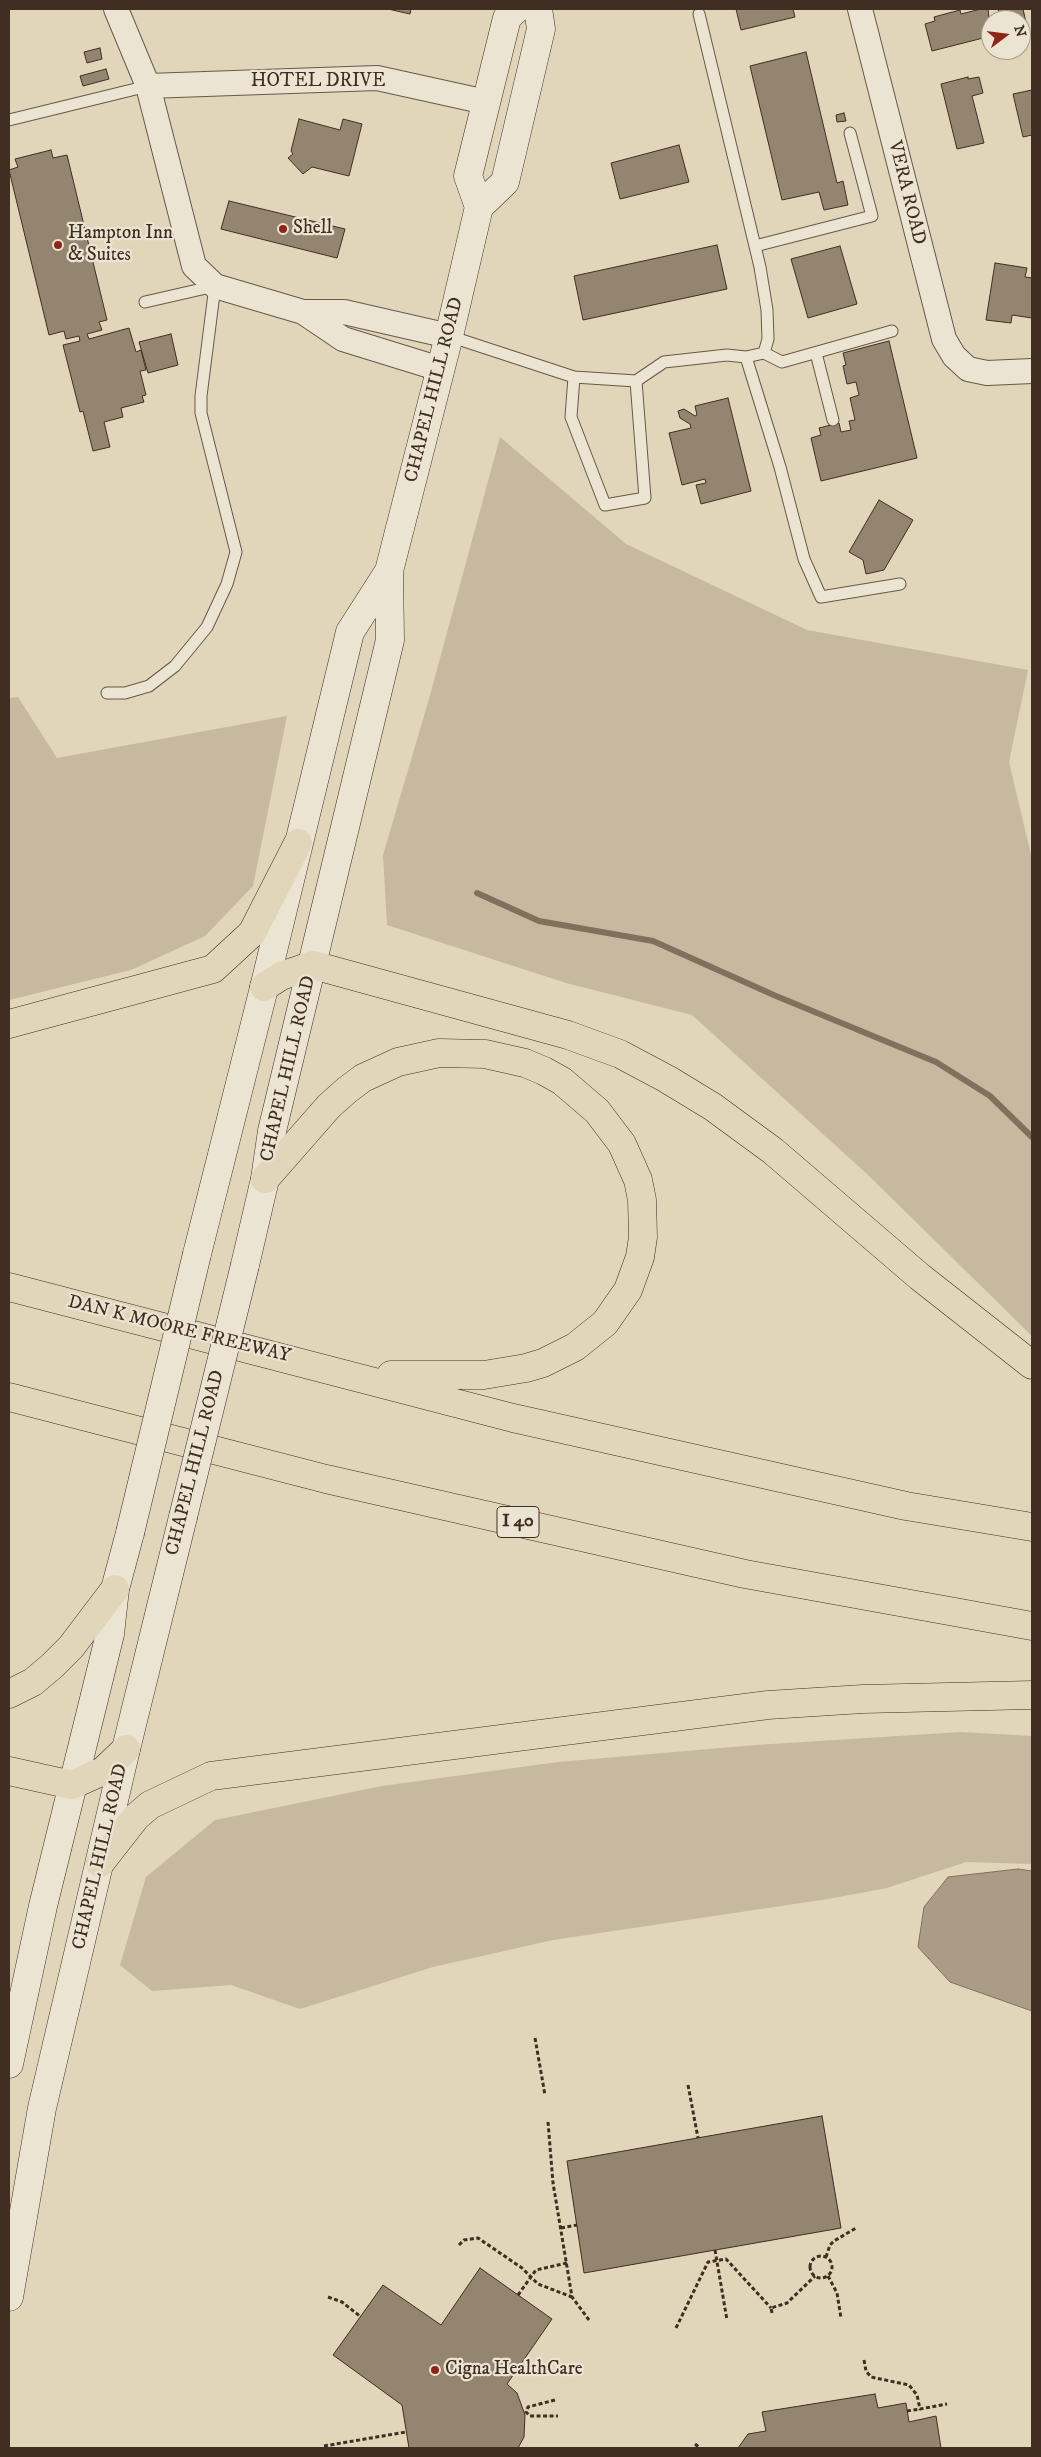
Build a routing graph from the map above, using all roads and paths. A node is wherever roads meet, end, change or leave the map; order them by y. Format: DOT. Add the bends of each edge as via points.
graph roads {
  1 [pos="116,9"];
  2 [pos="516,9"];
  3 [pos="538,9"];
  4 [pos="860,9"];
  5 [pos="699,14"];
  6 [pos="148,86"];
  7 [pos="486,102"];
  8 [pos="9,120"];
  9 [pos="850,133"];
  10 [pos="479,208"];
  11 [pos="755,246"];
  12 [pos="215,286"];
  13 [pos="145,302"];
  14 [pos="303,312"];
  15 [pos="892,331"];
  16 [pos="449,336"];
  17 [pos="764,353"];
  18 [pos="816,353"];
  19 [pos="746,357"];
  20 [pos="440,369"];
  21 [pos="1032,371"];
  22 [pos="574,377"];
  23 [pos="636,381"];
  24 [pos="833,420"];
  25 [pos="389,571"];
  26 [pos="900,584"];
  27 [pos="107,693"];
  28 [pos="298,844"];
  29 [pos="313,965"];
  30 [pos="264,987"];
  31 [pos="9,1024"];
  32 [pos="266,1179"];
  33 [pos="9,1287"];
  34 [pos="1032,1365"];
  35 [pos="348,1374"];
  36 [pos="9,1397"];
  37 [pos="36,1405"];
  38 [pos="9,1407"];
  39 [pos="1032,1527"];
  40 [pos="115,1589"];
  41 [pos="1032,1626"];
  42 [pos="9,1694"];
  43 [pos="1032,1695"];
  44 [pos="126,1749"];
  45 [pos="9,1771"];
  46 [pos="72,1785"];
  47 [pos="100,1864"];
  48 [pos="535,2038"];
  49 [pos="9,2064"];
  50 [pos="688,2085"];
  51 [pos="545,2095"];
  52 [pos="548,2122"];
  53 [pos="698,2138"];
  54 [pos="577,2225"];
  55 [pos="561,2228"];
  56 [pos="856,2228"];
  57 [pos="459,2245"];
  58 [pos="715,2250"];
  59 [pos="826,2258"];
  60 [pos="717,2261"];
  61 [pos="567,2263"];
  62 [pos="815,2276"];
  63 [pos="828,2276"];
  64 [pos="530,2277"];
  65 [pos="518,2295"];
  66 [pos="9,2297"];
  67 [pos="328,2297"];
  68 [pos="572,2297"];
  69 [pos="360,2317"];
  70 [pos="841,2318"];
  71 [pos="590,2320"];
  72 [pos="727,2320"];
  73 [pos="676,2328"];
  74 [pos="864,2360"];
  75 [pos="555,2400"];
  76 [pos="947,2404"];
  77 [pos="920,2409"];
  78 [pos="907,2411"];
  79 [pos="558,2416"];
  80 [pos="406,2432"];
  81 [pos="695,2444"];
  82 [pos="324,2446"];
  83 [pos="700,2448"];
  1 -- 6 [label="street"];
  2 -- 7 [label="main road" via="507,18"];
  3 -- 10 [label="main road" via="541,29 505,182"];
  4 -- 21 [label="street, VERA ROAD" via="944,339 954,356 968,369 987,373"];
  5 -- 11 [label="lane"];
  6 -- 7 [label="street, HOTEL DRIVE" via="376,78"];
  6 -- 8 [label="lane"];
  6 -- 12 [label="street" via="194,266"];
  7 -- 10 [label="main road" via="468,176"];
  9 -- 11 [label="lane" via="872,216"];
  10 -- 16 [label="main road, CHAPEL HILL ROAD"];
  11 -- 17 [label="lane" via="767,310 768,338"];
  12 -- 13 [label="lane"];
  12 -- 14 [label="street"];
  12 -- 27 [label="lane" via="201,413 234,539 234,566 207,627 175,666 149,686 125,693"];
  14 -- 16 [label="street" via="344,312"];
  14 -- 20 [label="street" via="343,339"];
  15 -- 18 [label="lane"];
  16 -- 20 [label="main road, CHAPEL HILL ROAD"];
  16 -- 22 [label="lane"];
  17 -- 18 [label="lane" via="782,362"];
  17 -- 19 [label="lane"];
  18 -- 24 [label="lane"];
  19 -- 23 [label="lane" via="727,355 664,362"];
  19 -- 26 [label="lane" via="804,559 821,597"];
  20 -- 25 [label="main road, CHAPEL HILL ROAD"];
  22 -- 23 [label="lane"];
  22 -- 23 [label="lane" via="571,417 605,505 645,498"];
  25 -- 28 [label="main road, CHAPEL HILL ROAD" via="350,632"];
  25 -- 29 [label="main road, CHAPEL HILL ROAD" via="390,640"];
  28 -- 30 [label="main road, CHAPEL HILL ROAD"];
  28 -- 31 [label="highway" via="252,933 213,970"];
  29 -- 30 [label="highway" via="281,976"];
  29 -- 32 [label="main road, CHAPEL HILL ROAD" via="272,1131"];
  29 -- 34 [label="highway" via="568,1035 620,1054 667,1079 713,1107 773,1151 920,1278"];
  30 -- 40 [label="main road, CHAPEL HILL ROAD, bridge"];
  32 -- 35 [label="highway" via="329,1106 363,1078 398,1062 439,1053 485,1054 525,1063 562,1081 612,1128 631,1161 642,1200 640,1257 628,1290 617,1308 576,1347 543,1363 507,1372 456,1376"];
  32 -- 44 [label="main road, CHAPEL HILL ROAD, bridge"];
  33 -- 35 [label="highway, DAN K MOORE FREEWAY"];
  35 -- 39 [label="highway" via="513,1418 868,1498"];
  36 -- 37 [label="highway, I 40"];
  37 -- 38 [label="highway"];
  37 -- 41 [label="highway, I 40" via="326,1479 745,1574"];
  40 -- 42 [label="highway" via="71,1647 52,1666 33,1682"];
  40 -- 46 [label="main road, CHAPEL HILL ROAD" via="110,1634"];
  43 -- 47 [label="highway" via="863,1699 768,1706 211,1776 150,1805 136,1817"];
  44 -- 46 [label="highway" via="103,1771"];
  44 -- 47 [label="main road, CHAPEL HILL ROAD"];
  45 -- 46 [label="highway"];
  46 -- 49 [label="main road, CHAPEL HILL ROAD"];
  47 -- 66 [label="main road, CHAPEL HILL ROAD" via="42,2108"];
  48 -- 51 [label="path"];
  50 -- 53 [label="path"];
  52 -- 55 [label="path"];
  54 -- 55 [label="path"];
  55 -- 61 [label="path"];
  56 -- 59 [label="path" via="834,2241"];
  57 -- 64 [label="path" via="464,2240 478,2238"];
  58 -- 60 [label="path"];
  59 -- 62 [label="path" via="819,2257 813,2261 811,2271"];
  59 -- 63 [label="path" via="832,2266"];
  60 -- 62 [label="path" via="726,2259 771,2310 787,2303"];
  60 -- 72 [label="path"];
  60 -- 73 [label="path" via="708,2262"];
  61 -- 64 [label="path" via="542,2268"];
  61 -- 68 [label="path"];
  62 -- 63 [label="path"];
  63 -- 70 [label="path" via="837,2293"];
  64 -- 65 [label="path"];
  64 -- 68 [label="path" via="549,2290"];
  67 -- 69 [label="path" via="342,2302"];
  68 -- 71 [label="path"];
  74 -- 77 [label="path" via="871,2377 909,2385 917,2395"];
  75 -- 79 [label="path" via="528,2407 525,2413 530,2416"];
  76 -- 77 [label="path"];
  77 -- 78 [label="path"];
  80 -- 82 [label="path"];
  81 -- 83 [label="path"];
}
